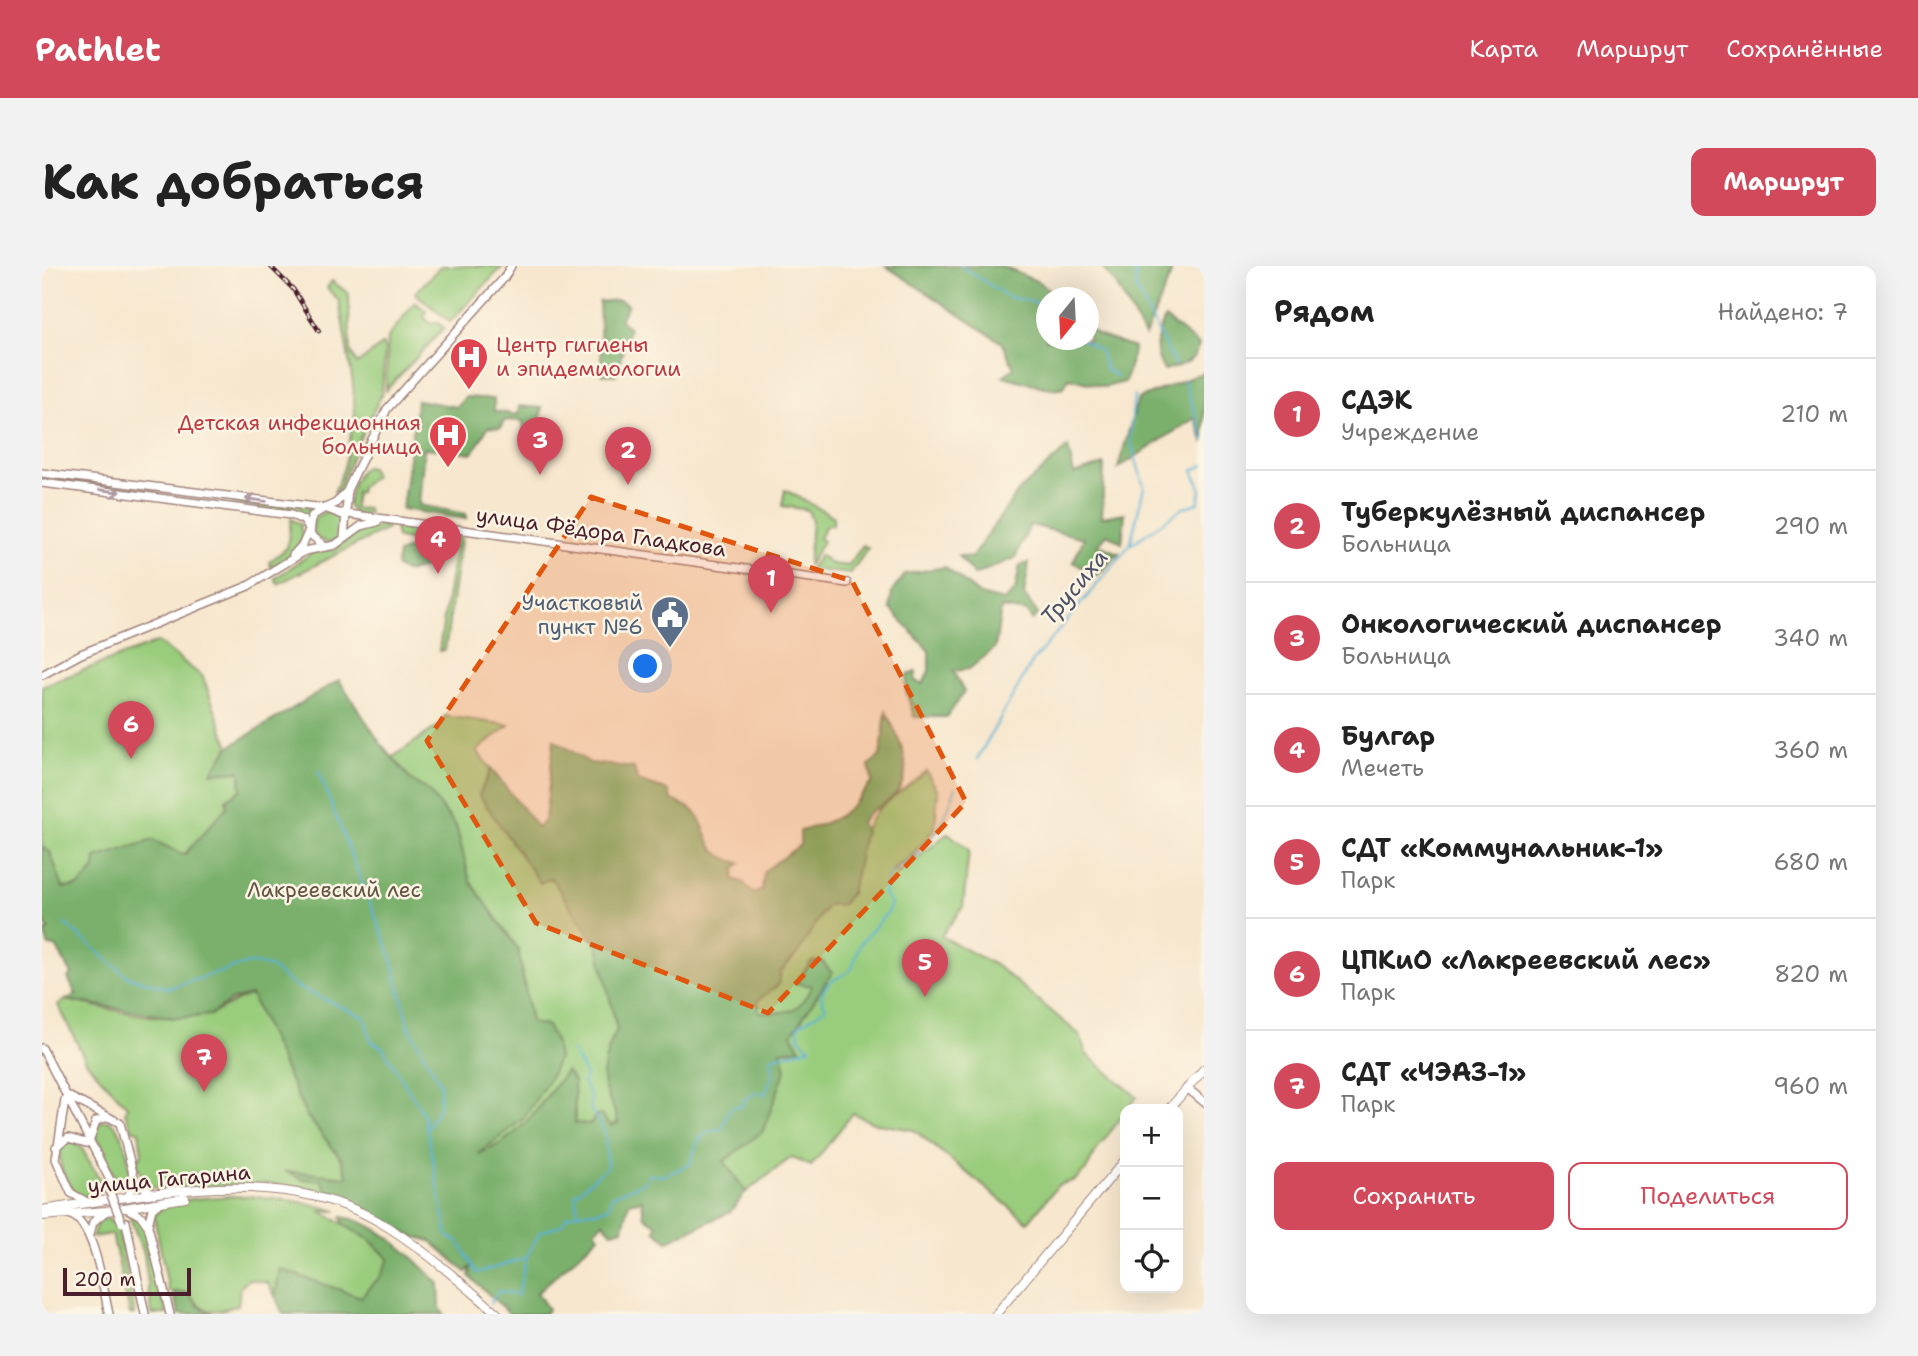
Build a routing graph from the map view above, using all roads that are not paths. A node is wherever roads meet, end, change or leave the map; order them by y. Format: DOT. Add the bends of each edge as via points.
graph roads {
  1 [pos="511,266"];
  2 [pos="42,473"];
  3 [pos="42,482"];
  4 [pos="159,488"];
  5 [pos="348,488"];
  6 [pos="228,496"];
  7 [pos="158,498"];
  8 [pos="227,507"];
  9 [pos="325,508"];
  10 [pos="344,515"];
  11 [pos="392,522"];
  12 [pos="309,529"];
  13 [pos="344,538"];
  14 [pos="323,546"];
  15 [pos="847,583"];
  16 [pos="143,625"];
  17 [pos="42,672"];
  18 [pos="42,1048"];
  19 [pos="42,1057"];
  20 [pos="1204,1069"];
  21 [pos="1187,1088"];
  22 [pos="66,1098"];
  23 [pos="1204,1102"];
  24 [pos="1173,1104"];
  25 [pos="114,1118"];
  26 [pos="88,1141"];
  27 [pos="56,1148"];
  28 [pos="1120,1166"];
  29 [pos="135,1181"];
  30 [pos="68,1187"];
  31 [pos="159,1199"];
  32 [pos="93,1204"];
  33 [pos="125,1204"];
  34 [pos="339,1206"];
  35 [pos="63,1207"];
  36 [pos="42,1210"];
  37 [pos="106,1211"];
  38 [pos="70,1215"];
  39 [pos="42,1216"];
  40 [pos="148,1226"];
  41 [pos="90,1236"];
  42 [pos="109,1314"];
  43 [pos="143,1314"];
  44 [pos="170,1314"];
  45 [pos="491,1314"];
  46 [pos="498,1314"];
  47 [pos="996,1314"];
  1 -- 5 [label="main road" via="391,402"];
  2 -- 4 [label="main road"];
  3 -- 7 [label="main road, one-way"];
  4 -- 6 [label="main road"];
  4 -- 7 [label="main road"];
  5 -- 9 [label="main road" via="337,503"];
  5 -- 10 [label="main road"];
  6 -- 8 [label="main road"];
  9 -- 6 [label="main road, one-way"];
  7 -- 8 [label="main road"];
  8 -- 12 [label="main road" via="291,515"];
  9 -- 10 [label="main road"];
  9 -- 12 [label="main road" via="312,516"];
  10 -- 11 [label="main road, улица Фёдора Гладкова"];
  10 -- 13 [label="main road"];
  11 -- 13 [label="main road, улица Фёдора Гладкова" via="361,526"];
  11 -- 15 [label="main road, улица Фёдора Гладкова"];
  12 -- 14 [label="main road"];
  12 -- 16 [label="main road" via="299,550 280,564"];
  13 -- 14 [label="main road"];
  14 -- 16 [label="main road" via="305,551 248,586"];
  16 -- 17 [label="main road" via="79,650"];
  18 -- 22 [label="main road"];
  19 -- 22 [label="main road"];
  20 -- 21 [label="main road"];
  21 -- 23 [label="main road"];
  21 -- 24 [label="main road"];
  22 -- 25 [label="main road"];
  22 -- 26 [label="main road"];
  22 -- 27 [label="main road"];
  25 -- 26 [label="main road" via="96,1121"];
  25 -- 29 [label="main road" via="122,1129"];
  26 -- 27 [label="main road" via="68,1138"];
  26 -- 43 [label="main road, bridge" via="124,1223"];
  27 -- 30 [label="main road"];
  28 -- 47 [label="main road"];
  29 -- 31 [label="main road"];
  29 -- 33 [label="main road"];
  30 -- 32 [label="main road" via="80,1200"];
  30 -- 35 [label="main road"];
  31 -- 33 [label="main road, улица Гагарина"];
  31 -- 34 [label="main road, улица Гагарина" via="258,1192"];
  31 -- 40 [label="main road"];
  32 -- 33 [label="main road, улица Гагарина"];
  32 -- 35 [label="main road, улица Гагарина"];
  33 -- 37 [label="main road, улица Гагарина"];
  33 -- 40 [label="main road"];
  34 -- 45 [label="main road" via="396,1238"];
  34 -- 46 [label="main road" via="374,1219 407,1239"];
  35 -- 36 [label="main road, улица Гагарина"];
  37 -- 38 [label="main road, улица Гагарина"];
  37 -- 41 [label="main road" via="93,1222"];
  38 -- 39 [label="main road, улица Гагарина"];
  38 -- 41 [label="main road" via="79,1219"];
  40 -- 44 [label="main road"];
  41 -- 42 [label="main road"];
}
